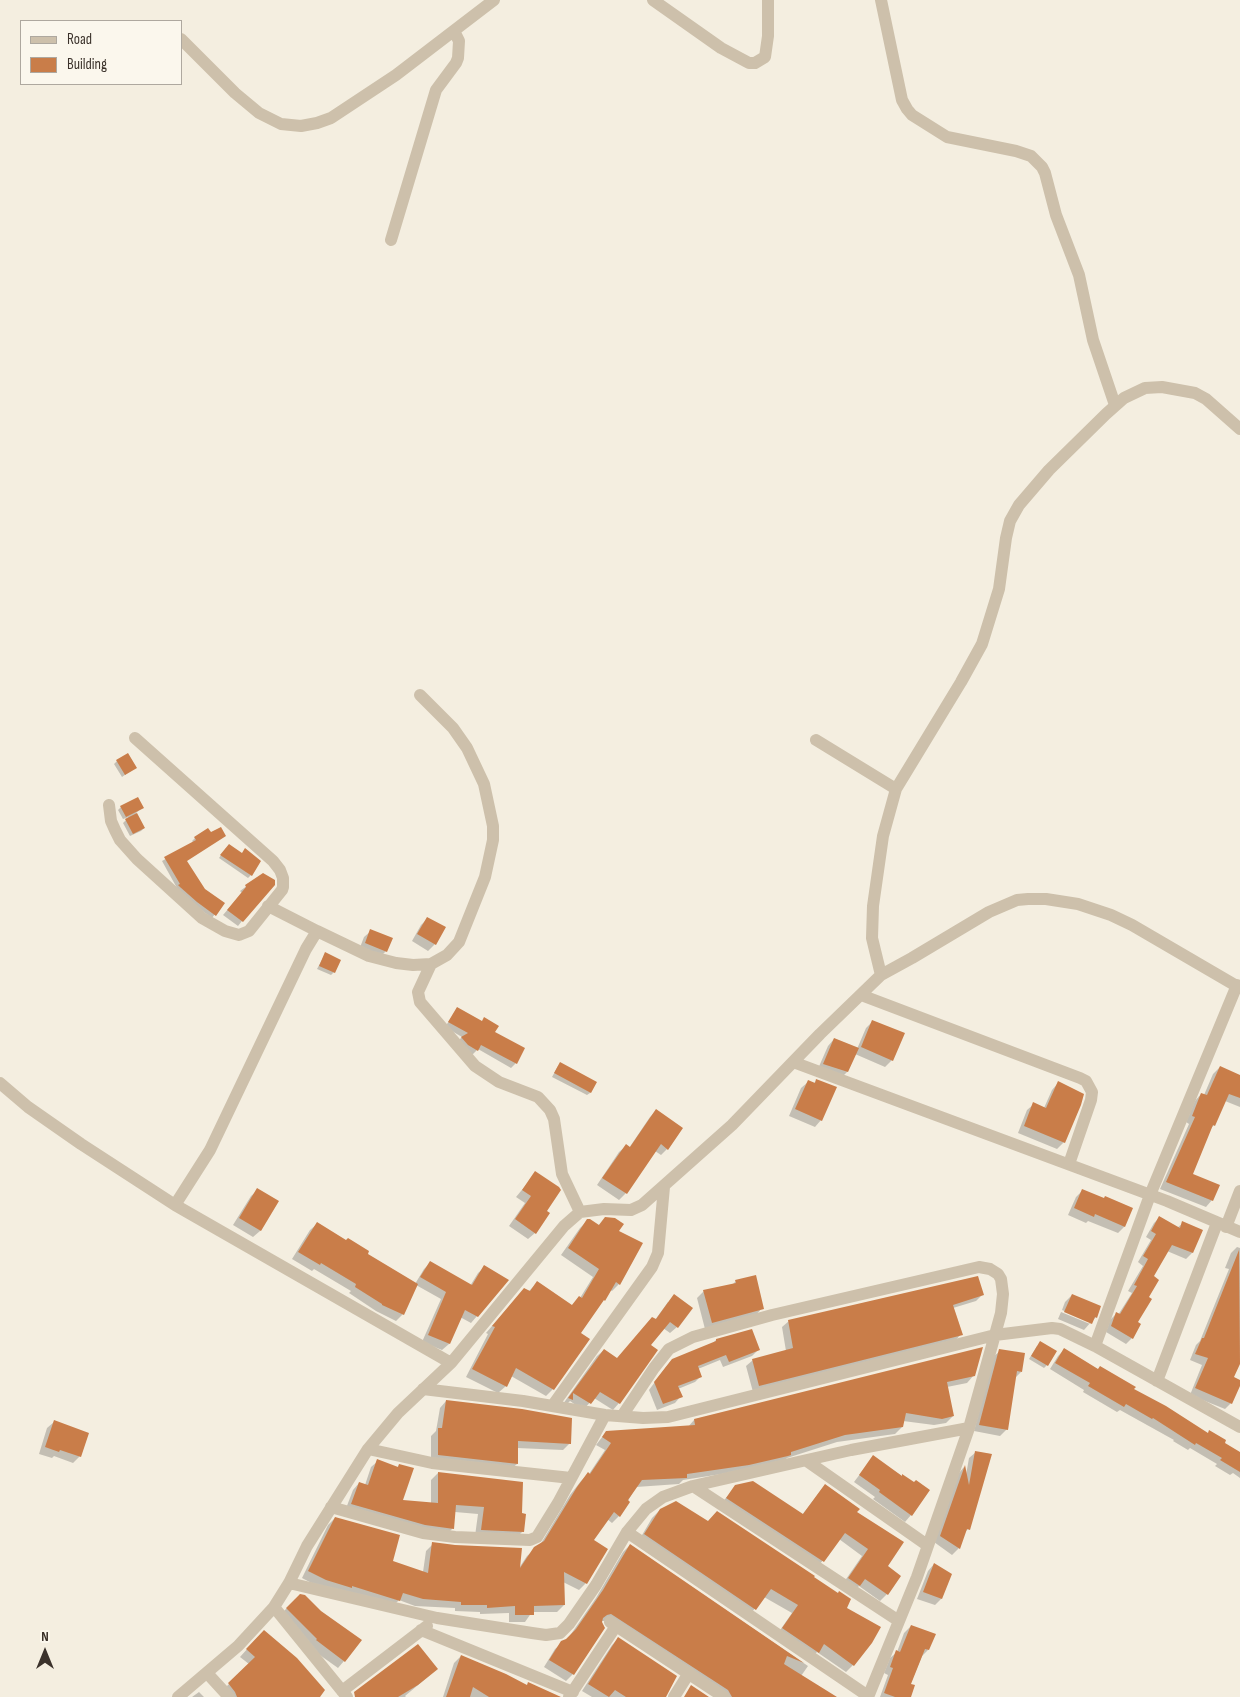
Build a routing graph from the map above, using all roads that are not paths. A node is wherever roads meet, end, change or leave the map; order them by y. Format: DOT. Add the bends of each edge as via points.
graph roads {
  1 [pos="494,0"];
  2 [pos="653,0"];
  3 [pos="768,0"];
  4 [pos="881,0"];
  5 [pos="454,31"];
  6 [pos="182,40"];
  7 [pos="391,240"];
  8 [pos="1115,406"];
  9 [pos="1240,429"];
  10 [pos="420,695"];
  11 [pos="135,738"];
  12 [pos="816,740"];
  13 [pos="896,789"];
  14 [pos="109,805"];
  15 [pos="268,906"];
  16 [pos="316,931"];
  17 [pos="431,964"];
  18 [pos="881,975"];
  19 [pos="1239,986"];
  20 [pos="861,995"];
  21 [pos="793,1062"];
  22 [pos="0,1083"];
  23 [pos="1069,1164"];
  24 [pos="664,1187"];
  25 [pos="1240,1191"];
  26 [pos="1150,1194"];
  27 [pos="175,1205"];
  28 [pos="580,1212"];
  29 [pos="1221,1225"];
  30 [pos="1240,1232"];
  31 [pos="995,1335"];
  32 [pos="1095,1346"];
  33 [pos="451,1363"];
  34 [pos="1157,1380"];
  35 [pos="423,1389"];
  36 [pos="553,1405"];
  37 [pos="605,1415"];
  38 [pos="622,1416"];
  39 [pos="1240,1427"];
  40 [pos="969,1428"];
  41 [pos="368,1450"];
  42 [pos="807,1461"];
  43 [pos="571,1478"];
  44 [pos="693,1486"];
  45 [pos="331,1507"];
  46 [pos="627,1532"];
  47 [pos="927,1545"];
  48 [pos="289,1583"];
  49 [pos="274,1607"];
  50 [pos="437,1618"];
  51 [pos="899,1621"];
  52 [pos="421,1630"];
  53 [pos="206,1673"];
  54 [pos="689,1673"];
  55 [pos="344,1694"];
  56 [pos="571,1694"];
  57 [pos="178,1697"];
  58 [pos="229,1697"];
  59 [pos="674,1697"];
  60 [pos="724,1697"];
  61 [pos="868,1697"];
  1 -- 5 [label="street"];
  2 -- 3 [label="street" via="743,61 755,63 765,57"];
  4 -- 8 [label="street" via="902,100 912,115 947,137 1016,151 1030,156 1042,167 1079,275 1093,340"];
  5 -- 6 [label="street" via="331,118 302,126 282,124 259,113"];
  5 -- 7 [label="street" via="459,41 458,58 436,90"];
  8 -- 9 [label="street" via="1145,388 1182,390 1206,398"];
  8 -- 13 [label="street" via="1049,470 1019,505 1010,521 999,589 982,644"];
  10 -- 17 [label="street" via="453,728 467,748 484,784 493,826 486,877 459,942 448,955"];
  11 -- 15 [label="street" via="273,861 280,870 284,886"];
  12 -- 13 [label="street"];
  13 -- 18 [label="street" via="883,836 873,906 872,938"];
  14 -- 15 [label="street" via="111,821 120,840 202,918 239,935 249,931"];
  15 -- 16 [label="street"];
  16 -- 17 [label="street" via="369,956 396,963"];
  16 -- 27 [label="street" via="210,1150"];
  17 -- 28 [label="street" via="418,992 420,1002 475,1066 498,1082 538,1097 547,1106 554,1119 562,1174"];
  18 -- 19 [label="street" via="989,912 1017,900 1037,899 1078,904 1111,915"];
  18 -- 20 [label="street"];
  19 -- 26 [label="street"];
  20 -- 21 [label="street"];
  20 -- 23 [label="street" via="1086,1082 1092,1092 1091,1100"];
  21 -- 23 [label="street"];
  21 -- 24 [label="street" via="732,1125"];
  22 -- 27 [label="street" via="81,1144"];
  23 -- 26 [label="street"];
  24 -- 28 [label="street" via="642,1206 631,1210"];
  24 -- 36 [label="street" via="658,1253 652,1268"];
  25 -- 29 [label="street"];
  26 -- 29 [label="street"];
  26 -- 32 [label="street"];
  27 -- 33 [label="street"];
  28 -- 33 [label="street" via="564,1226"];
  29 -- 30 [label="street"];
  29 -- 34 [label="street"];
  31 -- 32 [label="street" via="1052,1328"];
  31 -- 38 [label="street" via="673,1416"];
  31 -- 38 [label="street" via="1001,1313 1001,1279 990,1269 980,1267 772,1315 682,1342 670,1349 654,1368"];
  31 -- 40 [label="street"];
  32 -- 34 [label="street"];
  33 -- 35 [label="street"];
  34 -- 39 [label="street"];
  35 -- 36 [label="street"];
  35 -- 41 [label="street"];
  36 -- 37 [label="street"];
  37 -- 38 [label="street"];
  37 -- 43 [label="street"];
  40 -- 42 [label="street"];
  40 -- 47 [label="street"];
  41 -- 43 [label="street" via="432,1463"];
  41 -- 45 [label="street"];
  42 -- 44 [label="street"];
  42 -- 47 [label="street"];
  43 -- 45 [label="street" via="542,1531 530,1540 423,1533"];
  44 -- 46 [label="street" via="653,1503"];
  44 -- 51 [label="street"];
  45 -- 48 [label="street"];
  46 -- 50 [label="street" via="596,1585 560,1633 546,1635"];
  46 -- 61 [label="street"];
  47 -- 51 [label="street"];
  48 -- 49 [label="street"];
  48 -- 50 [label="street"];
  49 -- 53 [label="street" via="238,1646"];
  49 -- 55 [label="street"];
  50 -- 52 [label="street"];
  51 -- 61 [label="street"];
  52 -- 55 [label="street"];
  52 -- 56 [label="street"];
  53 -- 57 [label="street"];
  53 -- 58 [label="street"];
  54 -- 56 [label="street" via="613,1624"];
  54 -- 59 [label="street"];
  54 -- 60 [label="street"];
}
